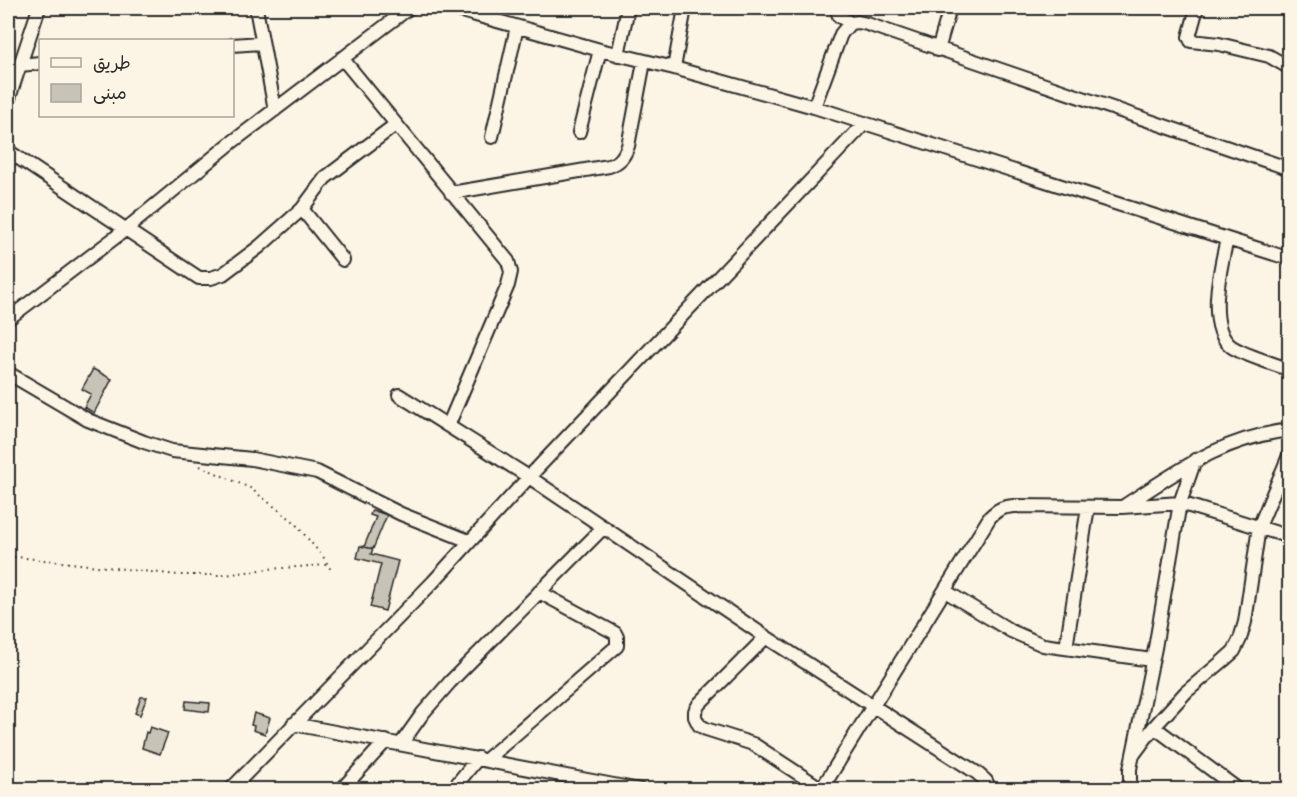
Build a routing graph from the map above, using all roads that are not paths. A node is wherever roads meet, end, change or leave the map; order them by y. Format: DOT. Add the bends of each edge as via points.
graph roads {
  1 [pos="39,8"];
  2 [pos="256,8"];
  3 [pos="409,8"];
  4 [pos="451,8"];
  5 [pos="628,8"];
  6 [pos="685,8"];
  7 [pos="836,8"];
  8 [pos="950,8"];
  9 [pos="1197,8"];
  10 [pos="850,23"];
  11 [pos="518,27"];
  12 [pos="261,43"];
  13 [pos="234,45"];
  14 [pos="600,50"];
  15 [pos="938,50"];
  16 [pos="618,55"];
  17 [pos="1269,56"];
  18 [pos="1290,56"];
  19 [pos="342,58"];
  20 [pos="644,62"];
  21 [pos="39,63"];
  22 [pos="20,65"];
  23 [pos="674,68"];
  24 [pos="1290,68"];
  25 [pos="8,101"];
  26 [pos="814,107"];
  27 [pos="274,110"];
  28 [pos="865,123"];
  29 [pos="395,124"];
  30 [pos="579,132"];
  31 [pos="492,137"];
  32 [pos="8,151"];
  33 [pos="1290,169"];
  34 [pos="451,193"];
  35 [pos="302,208"];
  36 [pos="125,230"];
  37 [pos="1227,239"];
  38 [pos="1290,259"];
  39 [pos="343,260"];
  40 [pos="8,319"];
  41 [pos="1290,370"];
  42 [pos="8,373"];
  43 [pos="399,396"];
  44 [pos="448,426"];
  45 [pos="1290,430"];
  46 [pos="1290,453"];
  47 [pos="1195,460"];
  48 [pos="529,477"];
  49 [pos="1180,503"];
  50 [pos="1088,507"];
  51 [pos="1122,507"];
  52 [pos="604,527"];
  53 [pos="1259,527"];
  54 [pos="1290,537"];
  55 [pos="469,541"];
  56 [pos="945,591"];
  57 [pos="539,592"];
  58 [pos="766,637"];
  59 [pos="1066,648"];
  60 [pos="1152,660"];
  61 [pos="874,706"];
  62 [pos="293,724"];
  63 [pos="1154,727"];
  64 [pos="386,741"];
  65 [pos="401,744"];
  66 [pos="1134,754"];
  67 [pos="482,759"];
  68 [pos="230,789"];
  69 [pos="341,789"];
  70 [pos="452,789"];
  71 [pos="640,789"];
  72 [pos="822,789"];
  73 [pos="990,789"];
  74 [pos="1130,789"];
  75 [pos="1239,789"];
  1 -- 22 [label="street"];
  2 -- 12 [label="street"];
  3 -- 19 [label="street"];
  4 -- 11 [label="street"];
  5 -- 16 [label="street"];
  6 -- 23 [label="street"];
  7 -- 10 [label="street" via="839,16"];
  8 -- 15 [label="street"];
  9 -- 17 [label="street" via="1191,40"];
  10 -- 15 [label="street" via="867,24"];
  10 -- 26 [label="street" via="841,34"];
  11 -- 14 [label="street"];
  11 -- 31 [label="street"];
  12 -- 13 [label="street"];
  12 -- 27 [label="street"];
  14 -- 16 [label="street"];
  14 -- 30 [label="street"];
  15 -- 33 [label="street"];
  16 -- 20 [label="street"];
  17 -- 18 [label="street"];
  17 -- 24 [label="street"];
  19 -- 27 [label="street"];
  19 -- 29 [label="street"];
  20 -- 23 [label="street"];
  20 -- 34 [label="street" via="628,146 618,163"];
  21 -- 22 [label="street"];
  22 -- 25 [label="street"];
  23 -- 26 [label="street"];
  26 -- 28 [label="street"];
  27 -- 36 [label="street"];
  28 -- 37 [label="street"];
  28 -- 48 [label="street"];
  29 -- 34 [label="street"];
  29 -- 35 [label="street" via="325,178"];
  32 -- 36 [label="street"];
  34 -- 44 [label="street" via="501,250 511,272"];
  35 -- 36 [label="street" via="259,247 224,274 212,278 199,278"];
  35 -- 39 [label="street"];
  36 -- 40 [label="street"];
  37 -- 38 [label="street"];
  37 -- 41 [label="street" via="1217,288 1224,338 1232,347"];
  42 -- 55 [label="street" via="88,420 144,442 172,451 252,459 317,472 401,514"];
  43 -- 44 [label="street"];
  44 -- 48 [label="street"];
  45 -- 47 [label="street" via="1240,440"];
  46 -- 53 [label="street"];
  47 -- 49 [label="street"];
  47 -- 51 [label="street"];
  48 -- 52 [label="street"];
  48 -- 55 [label="street"];
  49 -- 51 [label="street"];
  49 -- 53 [label="street"];
  49 -- 60 [label="street"];
  50 -- 51 [label="street"];
  50 -- 56 [label="street" via="1014,506 996,510"];
  50 -- 59 [label="street"];
  52 -- 57 [label="street"];
  52 -- 58 [label="street"];
  53 -- 54 [label="street"];
  53 -- 63 [label="street" via="1245,622 1234,651 1186,692"];
  55 -- 62 [label="street"];
  56 -- 59 [label="street" via="1026,639"];
  56 -- 61 [label="street"];
  57 -- 65 [label="street" via="450,682"];
  57 -- 67 [label="street" via="615,633 617,646"];
  58 -- 61 [label="street"];
  58 -- 72 [label="street" via="699,704 695,717 706,729 753,744"];
  59 -- 60 [label="street"];
  60 -- 66 [label="street"];
  61 -- 72 [label="street"];
  61 -- 73 [label="street" via="977,773"];
  62 -- 64 [label="street"];
  62 -- 68 [label="street"];
  63 -- 66 [label="street"];
  63 -- 75 [label="street"];
  64 -- 65 [label="street"];
  64 -- 69 [label="street"];
  65 -- 67 [label="street"];
  66 -- 74 [label="street"];
  67 -- 70 [label="street"];
  67 -- 71 [label="street"];
}
